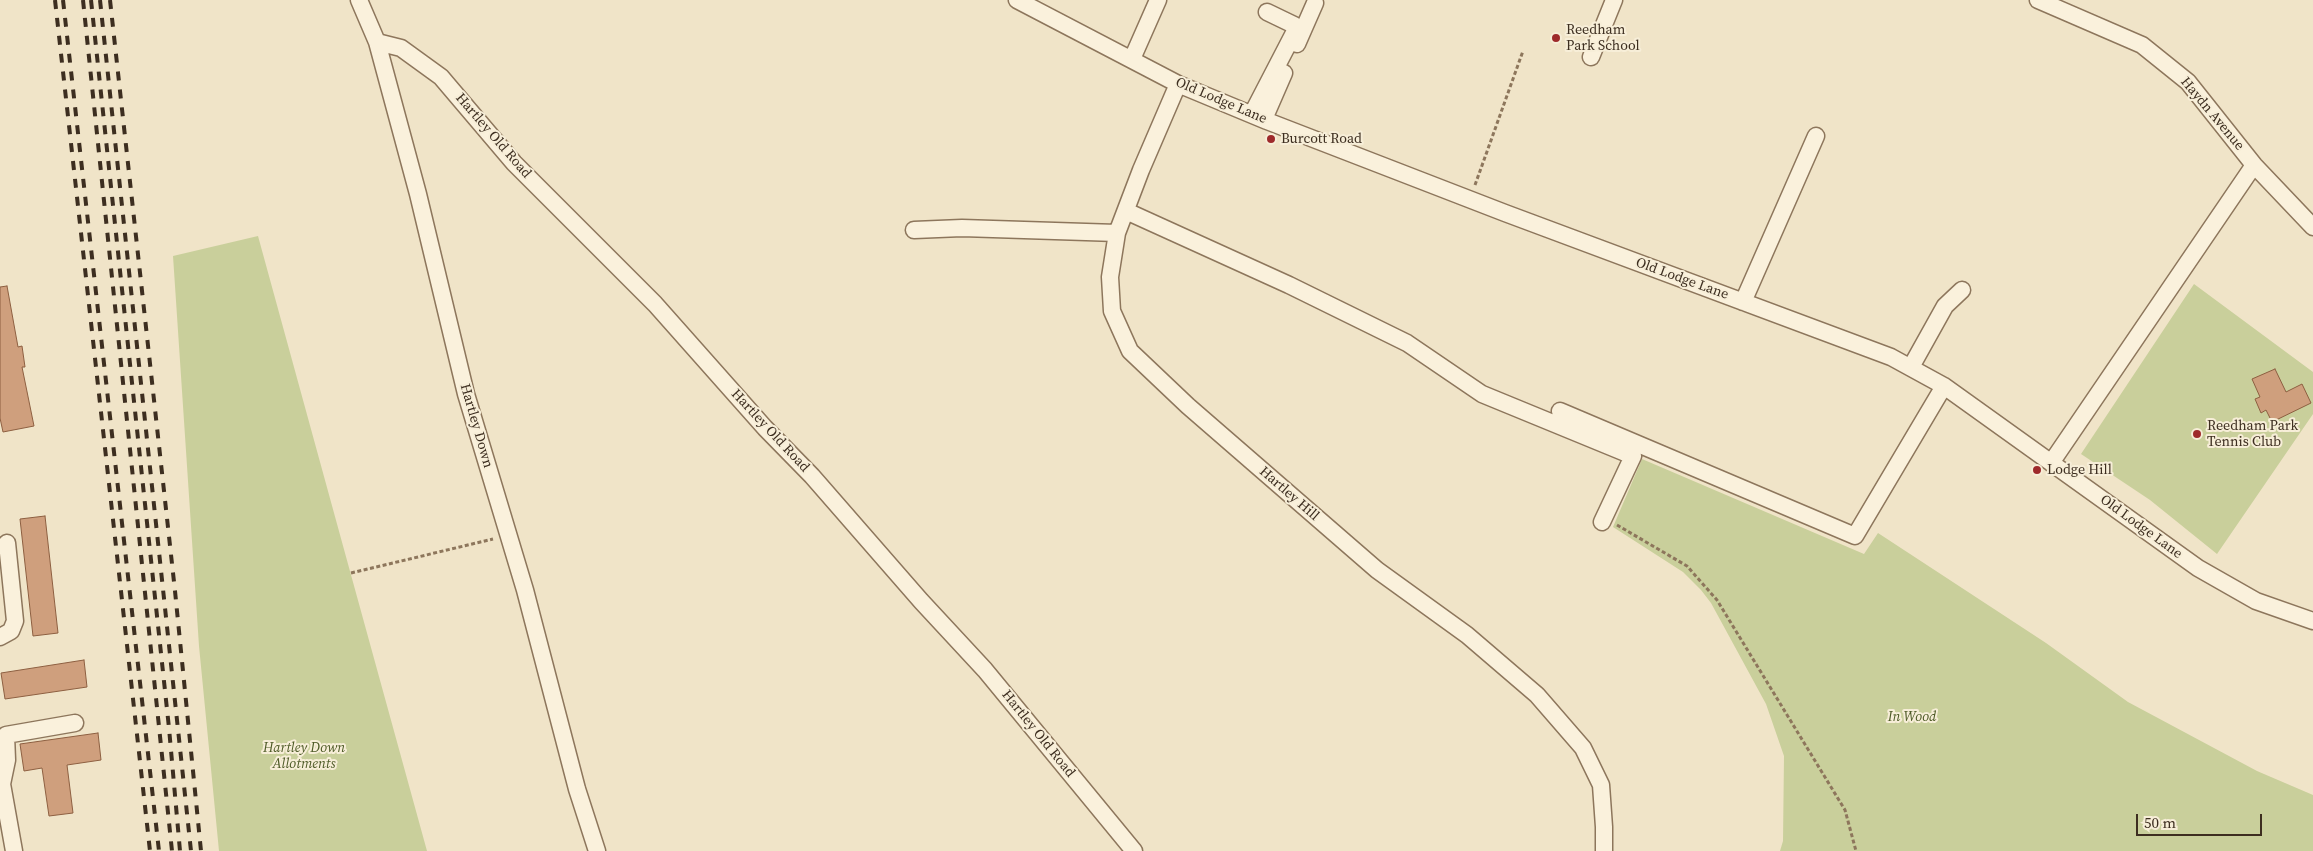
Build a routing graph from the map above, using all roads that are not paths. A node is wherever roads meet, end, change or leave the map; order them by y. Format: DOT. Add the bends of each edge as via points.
graph roads {
  1 [pos="358,0"];
  2 [pos="1017,0"];
  3 [pos="1158,0"];
  4 [pos="1614,0"];
  5 [pos="2038,0"];
  6 [pos="1315,3"];
  7 [pos="1267,12"];
  8 [pos="378,42"];
  9 [pos="1591,57"];
  10 [pos="1132,59"];
  11 [pos="1178,84"];
  12 [pos="1258,117"];
  13 [pos="1816,136"];
  14 [pos="2254,165"];
  15 [pos="1126,211"];
  16 [pos="2313,227"];
  17 [pos="914,230"];
  18 [pos="1117,233"];
  19 [pos="1962,290"];
  20 [pos="1743,302"];
  21 [pos="1910,367"];
  22 [pos="1944,386"];
  23 [pos="1560,412"];
  24 [pos="2052,463"];
  25 [pos="1608,520"];
  26 [pos="7,543"];
  27 [pos="2313,621"];
  28 [pos="0,636"];
  29 [pos="75,723"];
  30 [pos="1,784"];
  31 [pos="14,851"];
  32 [pos="596,851"];
  33 [pos="1134,851"];
  34 [pos="1604,851"];
  1 -- 8 [label="street, Hartley Down"];
  2 -- 10 [label="street, Old Lodge Lane"];
  3 -- 10 [label="street"];
  4 -- 9 [label="street"];
  5 -- 14 [label="street, Haydn Avenue" via="2142,45 2188,82"];
  6 -- 12 [label="street"];
  7 -- 12 [label="street" via="1294,25 1294,31"];
  8 -- 32 [label="street, Hartley Down" via="466,394 527,599"];
  8 -- 33 [label="street, Hartley Old Road" via="401,48 441,76 514,163 655,304 985,670"];
  10 -- 11 [label="street, Old Lodge Lane"];
  11 -- 12 [label="street, Old Lodge Lane"];
  11 -- 15 [label="street, Hartley Hill"];
  12 -- 20 [label="street, Old Lodge Lane"];
  13 -- 20 [label="street"];
  14 -- 16 [label="street, Haydn Avenue"];
  14 -- 24 [label="street"];
  15 -- 18 [label="street, Hartley Hill"];
  15 -- 25 [label="street" via="1407,343 1482,394 1633,456"];
  17 -- 18 [label="street" via="962,228"];
  18 -- 34 [label="street, Hartley Hill" via="1110,277 1112,311 1130,351 1188,406 1377,570 1467,635 1537,695 1583,748 1601,784"];
  19 -- 21 [label="street" via="1945,306"];
  20 -- 21 [label="street, Old Lodge Lane" via="1873,349"];
  21 -- 22 [label="street, Old Lodge Lane"];
  22 -- 23 [label="street" via="1855,536"];
  22 -- 24 [label="street, Old Lodge Lane"];
  24 -- 27 [label="street, Old Lodge Lane" via="2198,568 2256,602"];
  26 -- 28 [label="street" via="15,621 11,631"];
  29 -- 30 [label="street" via="6,735 7,760"];
  30 -- 31 [label="street"];
}
